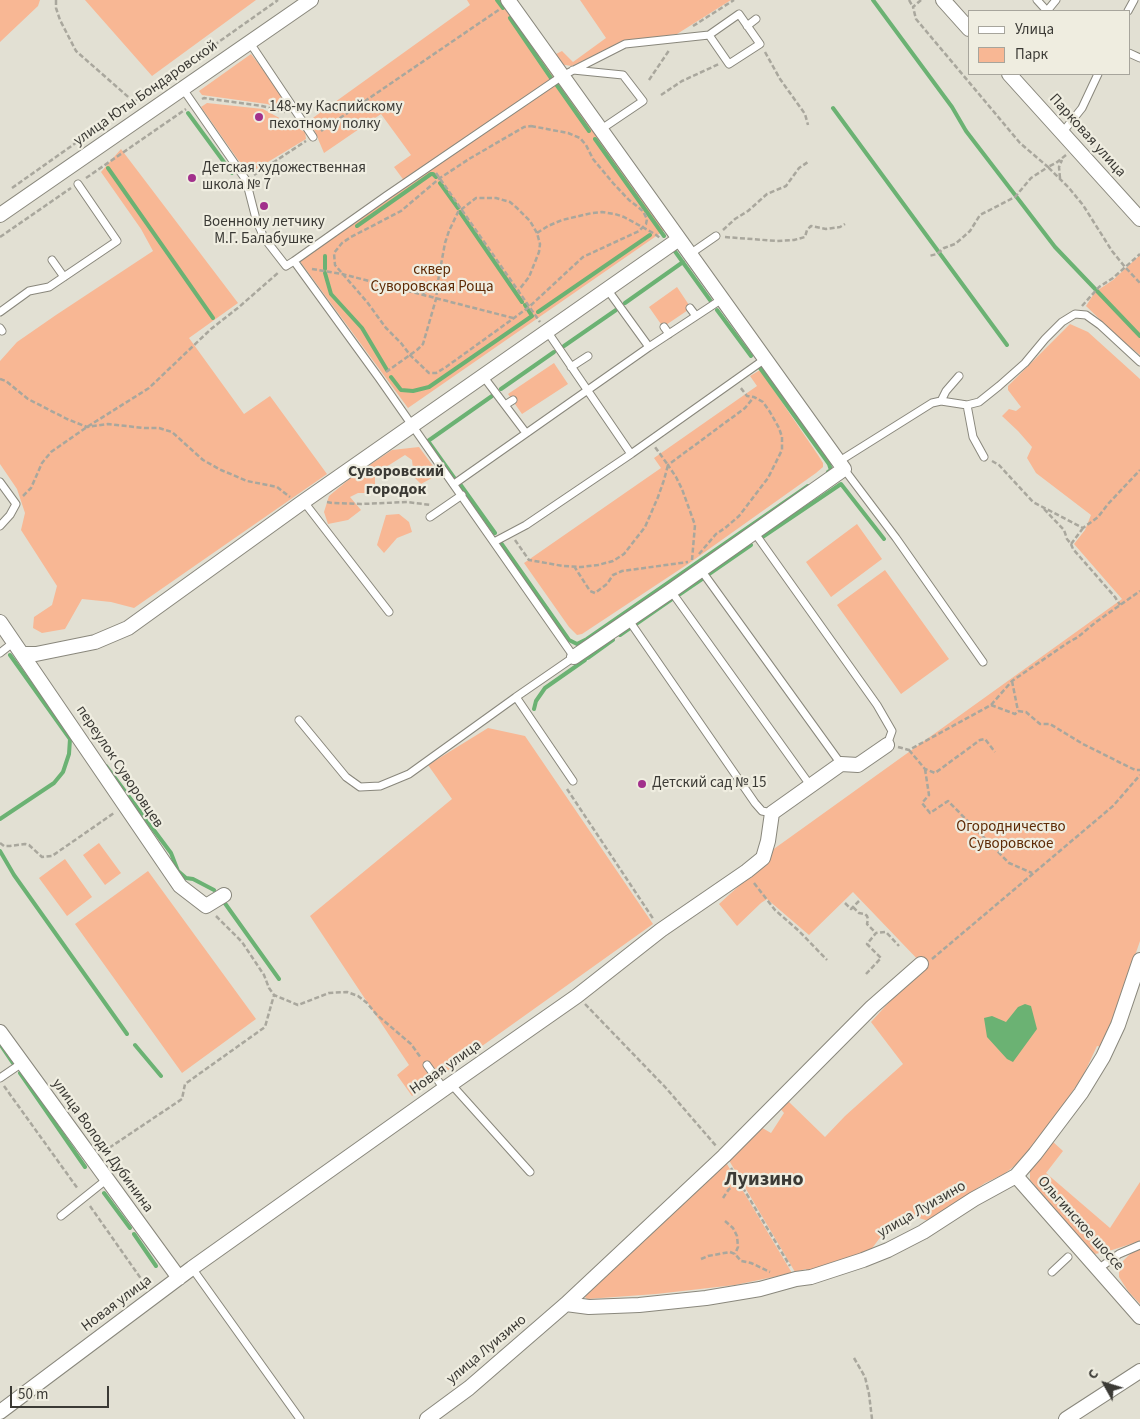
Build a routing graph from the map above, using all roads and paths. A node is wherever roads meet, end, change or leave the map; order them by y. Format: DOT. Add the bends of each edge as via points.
graph roads {
  1 [pos="56,0"];
  2 [pos="278,0"];
  3 [pos="311,0"];
  4 [pos="734,0"];
  5 [pos="909,0"];
  6 [pos="921,0"];
  7 [pos="943,0"];
  8 [pos="1038,0"];
  9 [pos="1056,0"];
  10 [pos="508,1"];
  11 [pos="913,7"];
  12 [pos="1046,10"];
  13 [pos="1048,10"];
  14 [pos="756,19"];
  15 [pos="747,26"];
  16 [pos="968,28"];
  17 [pos="709,35"];
  18 [pos="677,38"];
  19 [pos="250,43"];
  20 [pos="760,44"];
  21 [pos="727,60"];
  22 [pos="567,73"];
  23 [pos="1010,75"];
  24 [pos="1098,75"];
  25 [pos="648,80"];
  26 [pos="182,89"];
  27 [pos="201,94"];
  28 [pos="660,95"];
  29 [pos="134,102"];
  30 [pos="193,104"];
  31 [pos="301,117"];
  32 [pos="808,126"];
  33 [pos="600,130"];
  34 [pos="1062,133"];
  35 [pos="313,137"];
  36 [pos="1074,146"];
  37 [pos="1062,159"];
  38 [pos="808,162"];
  39 [pos="431,165"];
  40 [pos="1048,167"];
  41 [pos="440,178"];
  42 [pos="1060,178"];
  43 [pos="246,180"];
  44 [pos="78,184"];
  45 [pos="8,192"];
  46 [pos="461,209"];
  47 [pos="0,215"];
  48 [pos="1140,219"];
  49 [pos="845,224"];
  50 [pos="643,228"];
  51 [pos="537,233"];
  52 [pos="716,236"];
  53 [pos="0,237"];
  54 [pos="673,242"];
  55 [pos="690,254"];
  56 [pos="1140,254"];
  57 [pos="929,256"];
  58 [pos="52,260"];
  59 [pos="295,262"];
  60 [pos="286,266"];
  61 [pos="1125,268"];
  62 [pos="342,274"];
  63 [pos="64,277"];
  64 [pos="438,281"];
  65 [pos="1140,283"];
  66 [pos="607,289"];
  67 [pos="518,291"];
  68 [pos="422,294"];
  69 [pos="436,298"];
  70 [pos="722,299"];
  71 [pos="529,307"];
  72 [pos="690,308"];
  73 [pos="0,312"];
  74 [pos="1075,314"];
  75 [pos="696,316"];
  76 [pos="514,318"];
  77 [pos="664,327"];
  78 [pos="547,331"];
  79 [pos="669,334"];
  80 [pos="649,347"];
  81 [pos="410,355"];
  82 [pos="588,356"];
  83 [pos="765,359"];
  84 [pos="1140,362"];
  85 [pos="571,367"];
  86 [pos="483,376"];
  87 [pos="958,376"];
  88 [pos="379,378"];
  89 [pos="0,379"];
  90 [pos="735,380"];
  91 [pos="587,390"];
  92 [pos="754,398"];
  93 [pos="513,400"];
  94 [pos="940,401"];
  95 [pos="505,405"];
  96 [pos="967,405"];
  97 [pos="413,425"];
  98 [pos="87,427"];
  99 [pos="526,433"];
  100 [pos="650,440"];
  101 [pos="631,454"];
  102 [pos="984,457"];
  103 [pos="668,465"];
  104 [pos="841,465"];
  105 [pos="1140,470"];
  106 [pos="0,482"];
  107 [pos="454,484"];
  108 [pos="462,495"];
  109 [pos="305,501"];
  110 [pos="16,504"];
  111 [pos="432,505"];
  112 [pos="1042,506"];
  113 [pos="430,518"];
  114 [pos="0,526"];
  115 [pos="1084,528"];
  116 [pos="754,532"];
  117 [pos="511,533"];
  118 [pos="494,542"];
  119 [pos="1071,544"];
  120 [pos="574,566"];
  121 [pos="697,566"];
  122 [pos="1140,590"];
  123 [pos="672,591"];
  124 [pos="1120,605"];
  125 [pos="389,612"];
  126 [pos="628,620"];
  127 [pos="0,622"];
  128 [pos="18,648"];
  129 [pos="0,653"];
  130 [pos="574,657"];
  131 [pos="983,662"];
  132 [pos="1012,681"];
  133 [pos="516,697"];
  134 [pos="991,705"];
  135 [pos="1018,711"];
  136 [pos="299,720"];
  137 [pos="887,745"];
  138 [pos="909,750"];
  139 [pos="995,752"];
  140 [pos="841,764"];
  141 [pos="925,769"];
  142 [pos="1140,770"];
  143 [pos="567,775"];
  144 [pos="1140,775"];
  145 [pos="573,781"];
  146 [pos="810,785"];
  147 [pos="125,805"];
  148 [pos="772,812"];
  149 [pos="0,843"];
  150 [pos="747,871"];
  151 [pos="1032,873"];
  152 [pos="224,895"];
  153 [pos="859,901"];
  154 [pos="845,903"];
  155 [pos="206,906"];
  156 [pos="853,907"];
  157 [pos="660,930"];
  158 [pos="876,933"];
  159 [pos="899,946"];
  160 [pos="827,960"];
  161 [pos="1140,960"];
  162 [pos="921,964"];
  163 [pos="866,974"];
  164 [pos="1136,987"];
  165 [pos="274,995"];
  166 [pos="577,996"];
  167 [pos="0,1032"];
  168 [pos="22,1063"];
  169 [pos="427,1065"];
  170 [pos="1,1081"];
  171 [pos="447,1086"];
  172 [pos="724,1156"];
  173 [pos="92,1160"];
  174 [pos="530,1172"];
  175 [pos="1016,1176"];
  176 [pos="106,1180"];
  177 [pos="740,1182"];
  178 [pos="84,1197"];
  179 [pos="723,1198"];
  180 [pos="61,1216"];
  181 [pos="725,1221"];
  182 [pos="1140,1245"];
  183 [pos="735,1254"];
  184 [pos="1068,1257"];
  185 [pos="702,1259"];
  186 [pos="192,1268"];
  187 [pos="1098,1269"];
  188 [pos="793,1272"];
  189 [pos="1052,1272"];
  190 [pos="774,1273"];
  191 [pos="179,1278"];
  192 [pos="144,1283"];
  193 [pos="566,1304"];
  194 [pos="1140,1317"];
  195 [pos="854,1358"];
  196 [pos="1140,1370"];
  197 [pos="1,1410"];
  198 [pos="300,1419"];
  199 [pos="427,1419"];
  200 [pos="872,1419"];
  201 [pos="1066,1419"];
  1 -- 29 [label="path" via="60,20 76,51"];
  2 -- 29 [label="path"];
  3 -- 19 [label="street, улица Юты Бондаровской"];
  4 -- 18 [label="path"];
  5 -- 11 [label="path"];
  6 -- 11 [label="path"];
  7 -- 16 [label="street"];
  8 -- 12 [label="lane"];
  9 -- 13 [label="lane"];
  10 -- 22 [label="street"];
  10 -- 35 [label="path"];
  11 -- 40 [label="path" via="916,18 974,89 1020,143"];
  14 -- 15 [label="lane"];
  15 -- 17 [label="lane" via="739,14"];
  15 -- 20 [label="lane"];
  17 -- 18 [label="lane"];
  17 -- 21 [label="lane"];
  18 -- 22 [label="lane" via="625,44"];
  18 -- 25 [label="path"];
  19 -- 26 [label="street, улица Юты Бондаровской"];
  19 -- 31 [label="lane"];
  20 -- 21 [label="lane" via="729,64"];
  20 -- 32 [label="path" via="806,114"];
  21 -- 28 [label="path"];
  22 -- 33 [label="street"];
  22 -- 33 [label="lane" via="623,75 643,101"];
  22 -- 39 [label="lane"];
  23 -- 34 [label="street, Парковая улица"];
  24 -- 34 [label="lane" via="1082,108"];
  26 -- 30 [label="lane"];
  26 -- 47 [label="street, улица Юты Бондаровской"];
  27 -- 31 [label="path" via="198,101 204,98 262,106"];
  29 -- 45 [label="path"];
  30 -- 43 [label="lane"];
  30 -- 44 [label="path"];
  31 -- 35 [label="lane"];
  33 -- 54 [label="street"];
  34 -- 36 [label="street, Парковая улица"];
  35 -- 43 [label="path"];
  36 -- 37 [label="path"];
  36 -- 48 [label="street, Парковая улица"];
  37 -- 40 [label="path"];
  37 -- 42 [label="path"];
  38 -- 52 [label="path" via="799,168 786,186 766,194"];
  39 -- 41 [label="path"];
  39 -- 59 [label="lane"];
  40 -- 42 [label="path"];
  40 -- 57 [label="path" via="1031,178 1015,197 980,215 955,244"];
  41 -- 46 [label="path"];
  41 -- 50 [label="path" via="524,127 568,133 583,140 593,159 613,183 643,212 647,219"];
  41 -- 62 [label="path" via="401,211 342,243 334,253 335,265"];
  42 -- 61 [label="path" via="1083,205"];
  43 -- 60 [label="lane" via="256,219"];
  44 -- 53 [label="path"];
  44 -- 63 [label="lane" via="117,241"];
  46 -- 51 [label="path" via="476,198 502,199 517,208"];
  46 -- 64 [label="path" via="454,218 445,243"];
  46 -- 67 [label="path"];
  49 -- 52 [label="path" via="826,229 811,226 805,237 794,240"];
  50 -- 51 [label="path" via="624,217 602,212 562,220"];
  50 -- 54 [label="path"];
  50 -- 71 [label="path" via="582,257"];
  51 -- 67 [label="path" via="539,252 529,277"];
  52 -- 55 [label="lane"];
  54 -- 55 [label="street"];
  54 -- 66 [label="street"];
  55 -- 70 [label="street"];
  56 -- 61 [label="path"];
  58 -- 63 [label="lane"];
  59 -- 60 [label="lane"];
  59 -- 62 [label="path"];
  59 -- 88 [label="lane"];
  60 -- 98 [label="path" via="211,329 149,388"];
  61 -- 65 [label="path"];
  61 -- 74 [label="path" via="1093,292"];
  62 -- 68 [label="path"];
  62 -- 81 [label="path"];
  63 -- 73 [label="lane" via="49,287 29,292"];
  64 -- 68 [label="path"];
  64 -- 69 [label="path"];
  66 -- 78 [label="street"];
  66 -- 80 [label="lane"];
  67 -- 71 [label="path"];
  68 -- 69 [label="path"];
  69 -- 76 [label="path"];
  69 -- 81 [label="path" via="423,344"];
  70 -- 75 [label="lane"];
  70 -- 83 [label="street"];
  71 -- 76 [label="path"];
  71 -- 78 [label="path"];
  72 -- 75 [label="lane"];
  74 -- 84 [label="lane" via="1086,315 1100,325"];
  74 -- 96 [label="lane" via="1062,322 999,386 979,402"];
  75 -- 79 [label="lane"];
  76 -- 81 [label="path" via="436,373 429,373"];
  77 -- 79 [label="lane"];
  78 -- 85 [label="lane"];
  78 -- 86 [label="street"];
  79 -- 80 [label="lane"];
  80 -- 91 [label="lane"];
  81 -- 88 [label="path"];
  82 -- 85 [label="lane"];
  83 -- 90 [label="lane"];
  83 -- 104 [label="street"];
  85 -- 91 [label="lane"];
  86 -- 95 [label="lane"];
  86 -- 97 [label="street"];
  87 -- 94 [label="lane"];
  88 -- 97 [label="lane"];
  89 -- 98 [label="path" via="66,419"];
  90 -- 92 [label="path" via="746,396"];
  90 -- 100 [label="lane"];
  91 -- 99 [label="lane"];
  91 -- 101 [label="lane"];
  92 -- 103 [label="path"];
  92 -- 121 [label="path" via="762,402 779,428 782,450 768,478 739,516 709,541"];
  93 -- 95 [label="lane"];
  94 -- 96 [label="lane"];
  94 -- 104 [label="lane" via="932,403"];
  95 -- 99 [label="lane"];
  96 -- 102 [label="lane" via="973,437"];
  97 -- 107 [label="lane"];
  97 -- 109 [label="street"];
  98 -- 109 [label="path" via="108,424 172,432 203,460 221,470 247,481 278,487"];
  98 -- 110 [label="path" via="51,452 42,463 31,488"];
  99 -- 107 [label="lane"];
  100 -- 101 [label="lane"];
  100 -- 103 [label="path"];
  101 -- 117 [label="lane"];
  102 -- 112 [label="path" via="999,464 1034,502"];
  103 -- 120 [label="path" via="645,527 624,554 606,563"];
  103 -- 121 [label="path" via="682,489 695,525"];
  104 -- 116 [label="street"];
  104 -- 131 [label="lane"];
  105 -- 115 [label="path"];
  106 -- 110 [label="lane"];
  107 -- 108 [label="lane"];
  108 -- 113 [label="lane"];
  108 -- 118 [label="lane"];
  109 -- 111 [label="path"];
  109 -- 125 [label="lane"];
  109 -- 128 [label="street" via="128,628 95,642 36,654"];
  110 -- 114 [label="lane"];
  112 -- 115 [label="path"];
  112 -- 119 [label="path" via="1064,530"];
  115 -- 119 [label="path"];
  116 -- 121 [label="street"];
  116 -- 137 [label="lane" via="877,705 892,731"];
  117 -- 118 [label="lane"];
  117 -- 120 [label="path" via="530,560"];
  118 -- 130 [label="lane"];
  119 -- 124 [label="path"];
  120 -- 121 [label="path" via="590,591 595,593 613,575 622,571 685,562"];
  121 -- 123 [label="street"];
  121 -- 140 [label="lane"];
  122 -- 124 [label="path"];
  123 -- 126 [label="street"];
  123 -- 146 [label="lane"];
  124 -- 132 [label="path"];
  126 -- 130 [label="street"];
  126 -- 148 [label="lane" via="755,803 762,811"];
  127 -- 128 [label="street, переулок Суворовцев"];
  128 -- 129 [label="lane"];
  128 -- 147 [label="street, переулок Суворовцев"];
  130 -- 133 [label="lane"];
  132 -- 134 [label="path"];
  132 -- 135 [label="path"];
  133 -- 136 [label="lane" via="409,774 380,786 360,787 346,777"];
  133 -- 143 [label="lane"];
  134 -- 135 [label="path" via="1015,714"];
  134 -- 138 [label="path"];
  135 -- 142 [label="path" via="1026,712 1040,724 1050,724 1083,744"];
  137 -- 138 [label="path"];
  137 -- 140 [label="street" via="858,765"];
  138 -- 141 [label="path"];
  139 -- 141 [label="path" via="985,739 980,740 935,773"];
  140 -- 146 [label="street"];
  141 -- 151 [label="path" via="929,795 922,803 930,813 948,801 1010,863"];
  143 -- 145 [label="lane"];
  143 -- 157 [label="path" via="567,788"];
  144 -- 151 [label="path" via="1114,806"];
  146 -- 148 [label="street"];
  147 -- 149 [label="path" via="52,856 42,856 25,844 4,846"];
  147 -- 155 [label="street, переулок Суворовцев" via="180,886"];
  148 -- 150 [label="street, Новая улица" via="763,858"];
  150 -- 157 [label="street, Новая улица"];
  150 -- 160 [label="path" via="775,910"];
  151 -- 162 [label="path" via="933,958"];
  152 -- 155 [label="street"];
  153 -- 156 [label="path"];
  154 -- 156 [label="path" via="851,909"];
  155 -- 165 [label="path" via="242,942"];
  156 -- 158 [label="path" via="867,916 866,924"];
  157 -- 166 [label="street, Новая улица"];
  158 -- 159 [label="path" via="886,932"];
  158 -- 163 [label="path" via="867,944 881,958"];
  161 -- 164 [label="street, улица Луизино"];
  162 -- 172 [label="street, улица Луизино" via="872,1007"];
  164 -- 175 [label="street, улица Луизино" via="1103,1057 1081,1093"];
  165 -- 169 [label="path" via="298,1005 329,993 347,992 358,996 411,1044"];
  165 -- 173 [label="path" via="265,1027 185,1084 182,1099"];
  166 -- 171 [label="street, Новая улица"];
  166 -- 172 [label="path" via="666,1088"];
  167 -- 168 [label="street, улица Володи Дубинина"];
  168 -- 170 [label="lane"];
  168 -- 173 [label="street, улица Володи Дубинина"];
  169 -- 171 [label="lane"];
  170 -- 178 [label="path"];
  171 -- 174 [label="lane"];
  171 -- 186 [label="street, Новая улица"];
  172 -- 177 [label="path"];
  172 -- 193 [label="street, улица Луизино"];
  173 -- 176 [label="street, улица Володи Дубинина"];
  175 -- 187 [label="street, Ольгинское шоссе"];
  175 -- 193 [label="street, улица Луизино" via="888,1250 811,1277 706,1298 639,1305 589,1307"];
  176 -- 178 [label="lane"];
  176 -- 191 [label="street, улица Володи Дубинина" via="123,1194"];
  177 -- 179 [label="path"];
  177 -- 188 [label="path"];
  178 -- 180 [label="lane"];
  178 -- 192 [label="path"];
  181 -- 183 [label="path" via="737,1236"];
  182 -- 187 [label="lane" via="1119,1254"];
  183 -- 185 [label="path" via="727,1252"];
  183 -- 190 [label="path" via="741,1261"];
  184 -- 189 [label="lane"];
  186 -- 191 [label="street, Новая улица"];
  186 -- 198 [label="lane"];
  187 -- 194 [label="street, Ольгинское шоссе"];
  191 -- 197 [label="street, Новая улица"];
  193 -- 199 [label="street, улица Луизино" via="469,1388"];
  195 -- 200 [label="path" via="865,1378"];
  196 -- 201 [label="street"];
}
